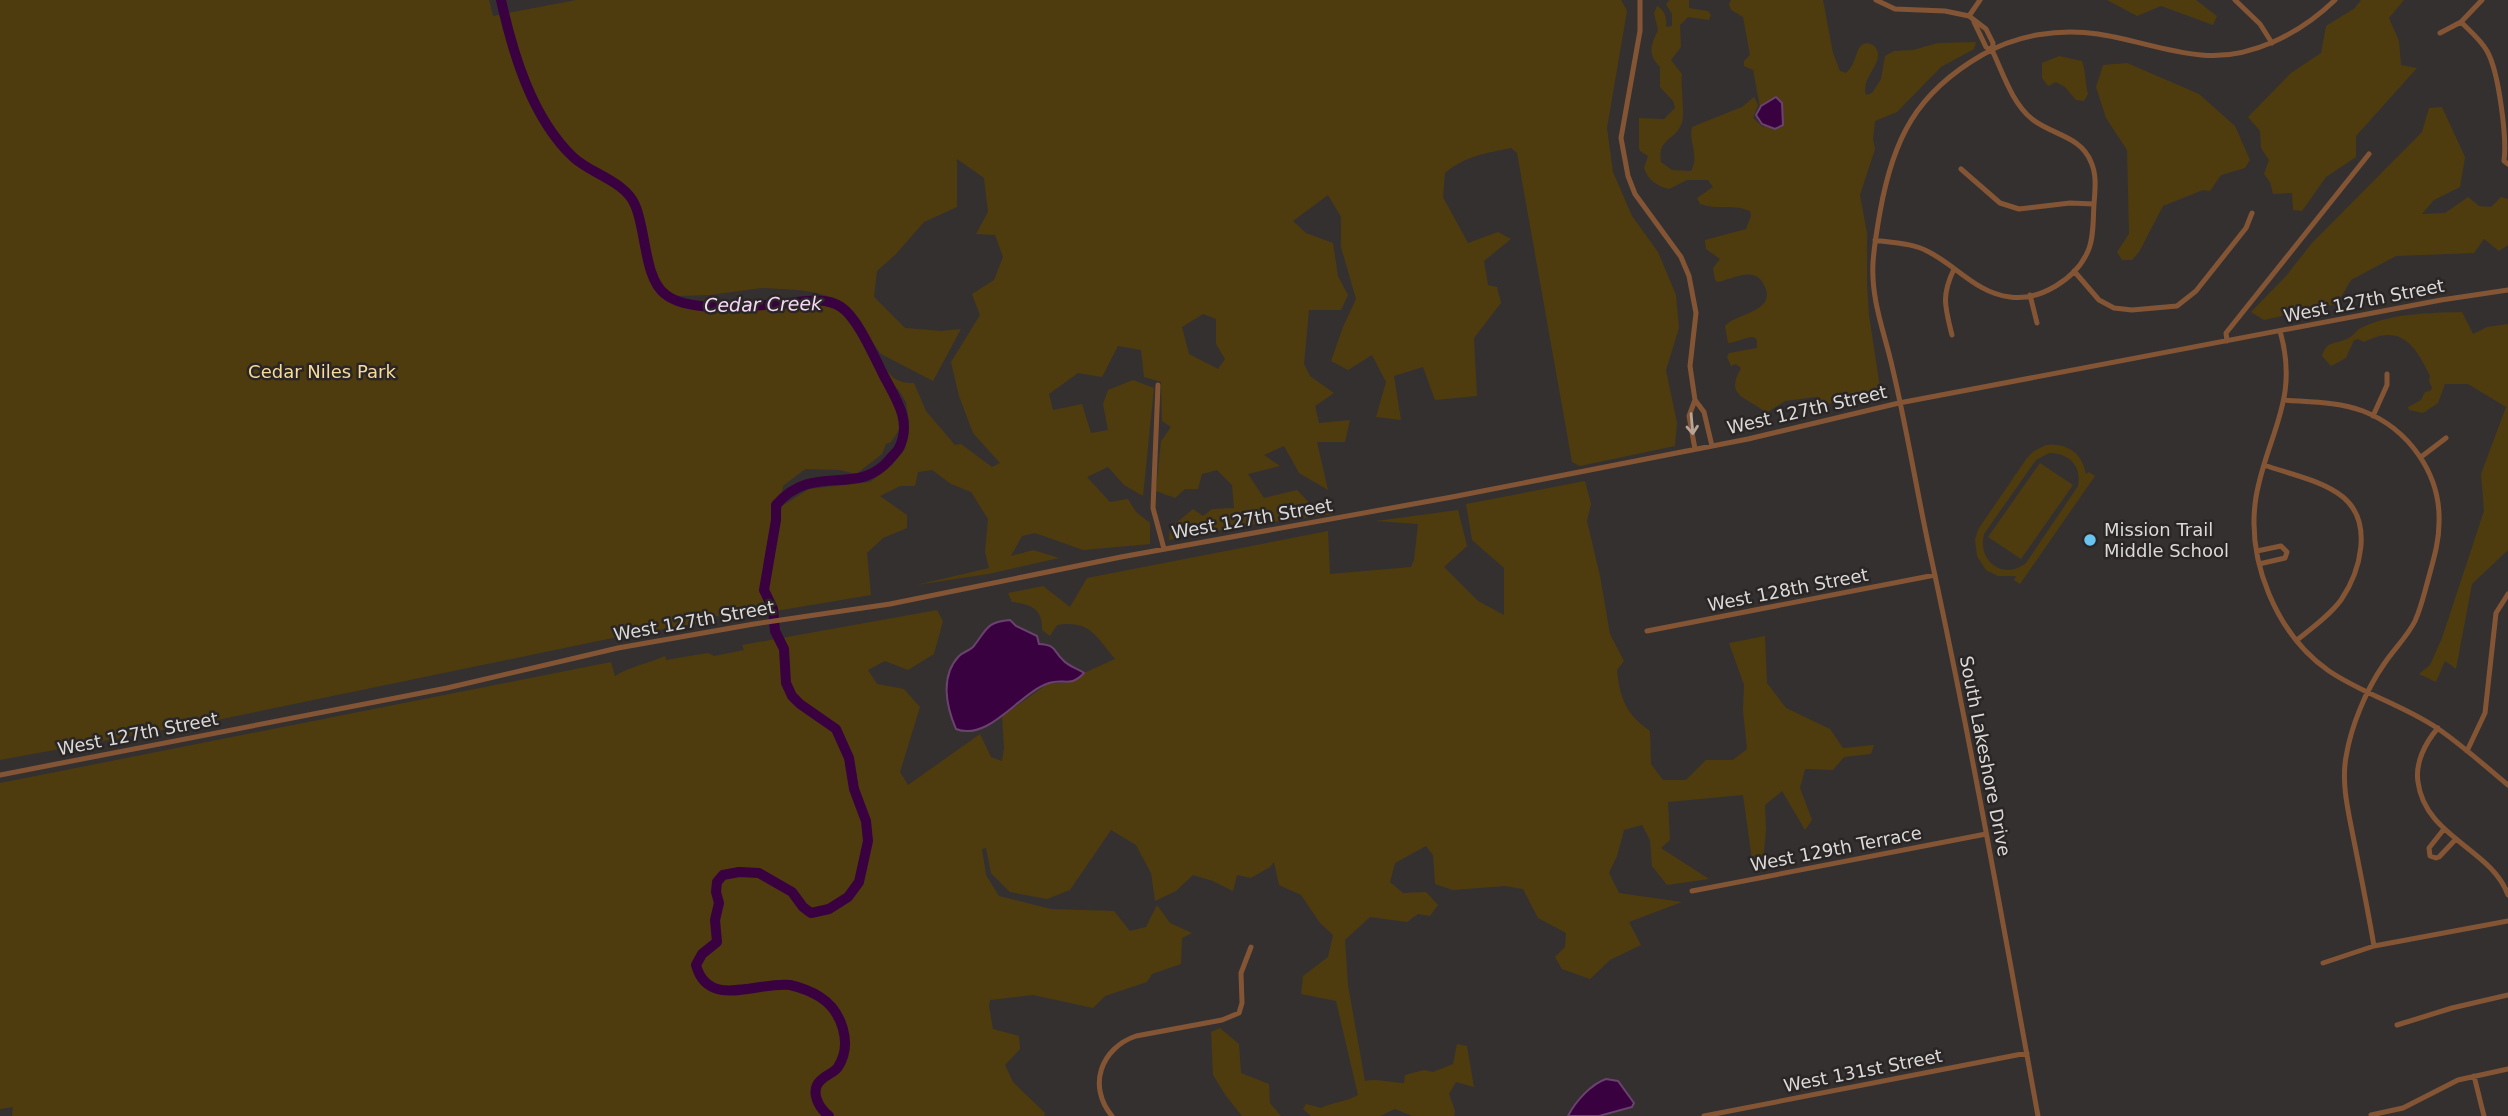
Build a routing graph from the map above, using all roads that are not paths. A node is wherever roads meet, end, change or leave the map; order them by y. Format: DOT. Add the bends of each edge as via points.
graph roads {
  1 [pos="1640,0"];
  2 [pos="1875,0"];
  3 [pos="1980,0"];
  4 [pos="2235,0"];
  5 [pos="2335,0"];
  6 [pos="2482,0"];
  7 [pos="1969,16"];
  8 [pos="2461,22"];
  9 [pos="2440,33"];
  10 [pos="2272,43"];
  11 [pos="1992,50"];
  12 [pos="2369,154"];
  13 [pos="2508,164"];
  14 [pos="1961,169"];
  15 [pos="2094,204"];
  16 [pos="2252,213"];
  17 [pos="1875,240"];
  18 [pos="1954,269"];
  19 [pos="2074,271"];
  20 [pos="2508,290"];
  21 [pos="2030,295"];
  22 [pos="2037,323"];
  23 [pos="2280,331"];
  24 [pos="1952,335"];
  25 [pos="2227,341"];
  26 [pos="2387,374"];
  27 [pos="1158,385"];
  28 [pos="1695,400"];
  29 [pos="2284,400"];
  30 [pos="1899,403"];
  31 [pos="2373,416"];
  32 [pos="2446,438"];
  33 [pos="1712,446"];
  34 [pos="1695,449"];
  35 [pos="2421,457"];
  36 [pos="2264,465"];
  37 [pos="1164,549"];
  38 [pos="2257,551"];
  39 [pos="2259,564"];
  40 [pos="1935,575"];
  41 [pos="2508,594"];
  42 [pos="1647,631"];
  43 [pos="2297,640"];
  44 [pos="2368,691"];
  45 [pos="2438,728"];
  46 [pos="2468,751"];
  47 [pos="0,775"];
  48 [pos="2508,785"];
  49 [pos="2444,829"];
  50 [pos="1986,834"];
  51 [pos="2455,839"];
  52 [pos="1692,891"];
  53 [pos="2508,895"];
  54 [pos="2508,921"];
  55 [pos="2374,946"];
  56 [pos="1251,947"];
  57 [pos="2323,963"];
  58 [pos="2508,995"];
  59 [pos="2397,1025"];
  60 [pos="2027,1054"];
  61 [pos="2508,1069"];
  62 [pos="2474,1076"];
  63 [pos="2403,1108"];
  64 [pos="2371,1115"];
  65 [pos="1112,1116"];
  66 [pos="1704,1116"];
  67 [pos="2038,1116"];
  68 [pos="2407,1116"];
  69 [pos="2484,1116"];
  1 -- 28 [label="street" via="1640,31 1621,138 1635,194 1689,275 1696,313 1690,366"];
  2 -- 7 [label="street" via="1895,9"];
  3 -- 7 [label="street"];
  4 -- 10 [label="street"];
  5 -- 10 [label="street, South Lakeshore Drive" via="2301,28"];
  6 -- 8 [label="street"];
  7 -- 11 [label="street"];
  8 -- 9 [label="street"];
  8 -- 13 [label="street" via="2483,44 2492,61"];
  10 -- 11 [label="street, South Lakeshore Drive" via="2203,56 2100,34 2067,32 2032,36"];
  11 -- 15 [label="street" via="2015,98 2032,119 2077,142 2091,161"];
  11 -- 17 [label="street, South Lakeshore Drive" via="1940,86 1908,125 1887,175"];
  12 -- 25 [label="street" via="2226,333"];
  14 -- 15 [label="street" via="2000,203 2019,209"];
  15 -- 19 [label="street" via="2090,249"];
  16 -- 19 [label="street" via="2246,228 2196,291 2177,306 2113,308 2099,300"];
  17 -- 18 [label="street" via="1917,247"];
  17 -- 30 [label="street, South Lakeshore Drive" via="1874,291"];
  18 -- 21 [label="street" via="1986,291 2012,298"];
  18 -- 24 [label="street" via="1944,304"];
  19 -- 21 [label="street" via="2058,285"];
  20 -- 23 [label="street, West 127th Street"];
  21 -- 22 [label="street"];
  23 -- 25 [label="street, West 127th Street"];
  23 -- 29 [label="street" via="2287,370"];
  25 -- 30 [label="street, West 127th Street"];
  26 -- 31 [label="street"];
  27 -- 37 [label="street" via="1153,508"];
  28 -- 33 [label="street" via="1704,412"];
  28 -- 34 [label="street, one-way" via="1689,416"];
  29 -- 31 [label="street" via="2351,407"];
  29 -- 36 [label="street"];
  30 -- 33 [label="street, West 127th Street"];
  30 -- 40 [label="street, South Lakeshore Drive"];
  31 -- 35 [label="street" via="2401,435"];
  32 -- 35 [label="street"];
  33 -- 34 [label="street, West 127th Street"];
  34 -- 37 [label="street, West 127th Street"];
  35 -- 44 [label="street" via="2438,501 2435,553 2414,622"];
  36 -- 38 [label="street" via="2255,508"];
  36 -- 43 [label="street" via="2334,491 2349,502 2360,524 2358,561 2345,594"];
  37 -- 47 [label="street, West 127th Street" via="916,599 618,648 447,688"];
  38 -- 39 [label="street"];
  38 -- 39 [label="street" via="2281,546 2287,552 2284,558"];
  39 -- 43 [label="street" via="2272,602"];
  40 -- 42 [label="street, West 128th Street"];
  40 -- 50 [label="street, South Lakeshore Drive"];
  41 -- 46 [label="street" via="2496,613 2485,713"];
  43 -- 44 [label="street" via="2328,670"];
  44 -- 45 [label="street"];
  44 -- 55 [label="street" via="2344,772"];
  45 -- 46 [label="street"];
  45 -- 49 [label="street" via="2421,755 2417,775 2426,807"];
  46 -- 48 [label="street"];
  49 -- 51 [label="street"];
  49 -- 51 [label="street" via="2429,848 2430,856 2439,857"];
  50 -- 52 [label="street, West 129th Terrace"];
  50 -- 60 [label="street, South Lakeshore Drive"];
  51 -- 53 [label="street" via="2496,875"];
  54 -- 55 [label="street"];
  55 -- 57 [label="street"];
  56 -- 65 [label="street" via="1241,973 1239,1013 1136,1036 1112,1050 1102,1065 1100,1084"];
  58 -- 59 [label="street"];
  60 -- 66 [label="street, West 131st Street"];
  60 -- 67 [label="street, South Lakeshore Drive"];
  61 -- 62 [label="street"];
  62 -- 63 [label="street"];
  62 -- 69 [label="street"];
  63 -- 64 [label="street"];
  63 -- 68 [label="street"];
}
